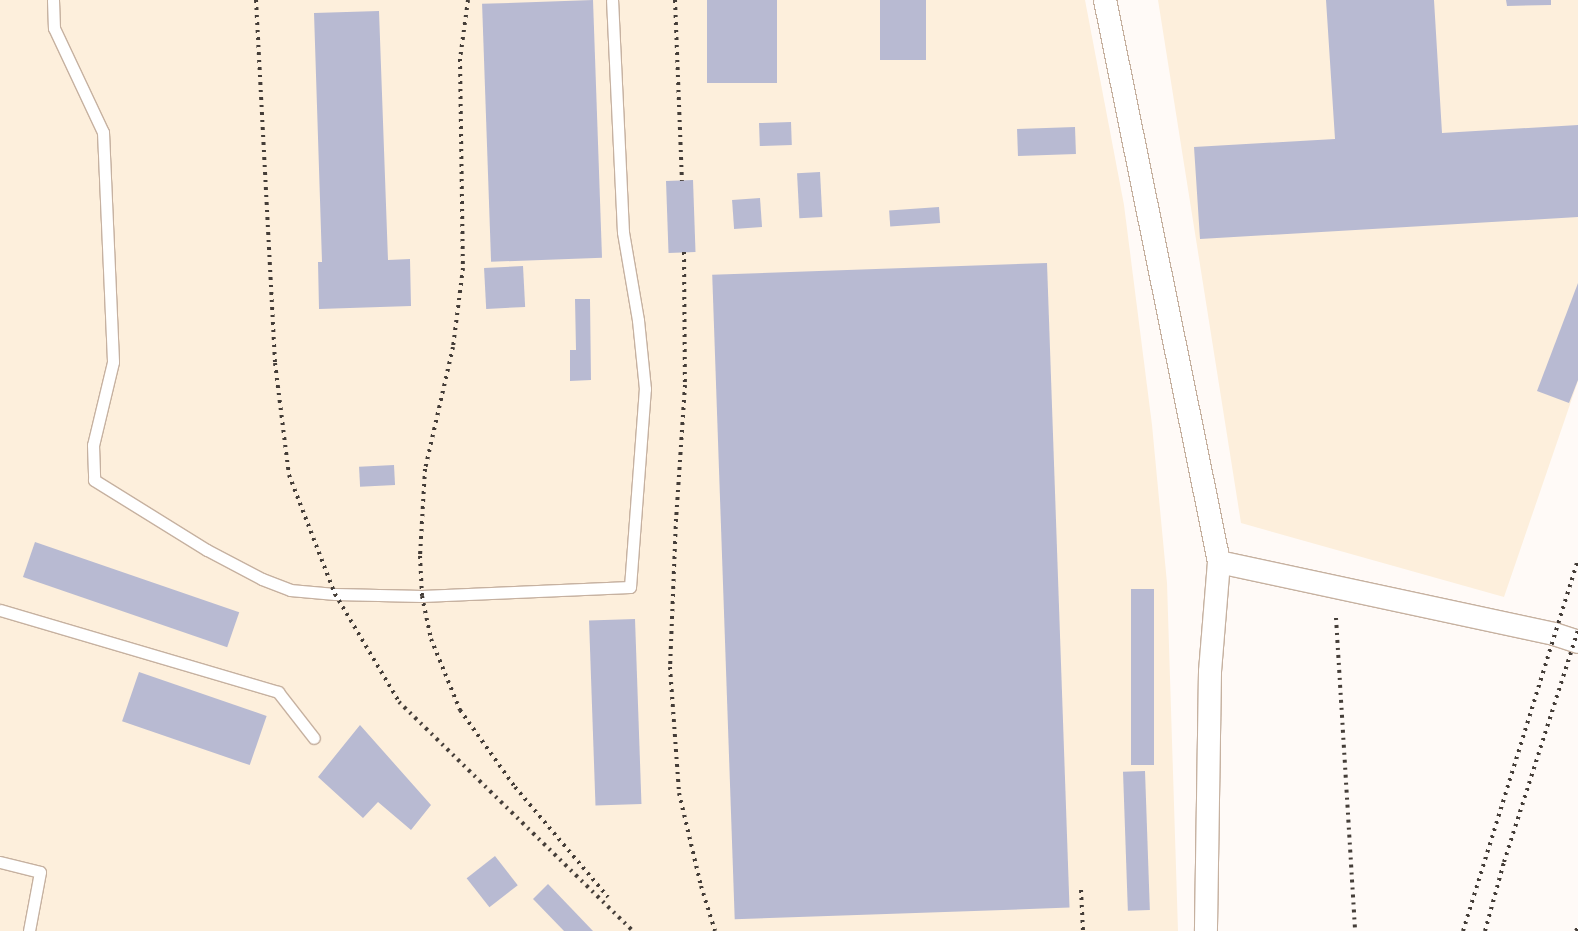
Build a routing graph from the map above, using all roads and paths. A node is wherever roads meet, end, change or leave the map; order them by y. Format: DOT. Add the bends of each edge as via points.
graph roads {
  1 [pos="53,0"];
  2 [pos="612,0"];
  3 [pos="1105,0"];
  4 [pos="1219,562"];
  5 [pos="0,610"];
  6 [pos="1578,642"];
  7 [pos="314,738"];
  8 [pos="0,862"];
  9 [pos="29,931"];
  10 [pos="1206,931"];
  1 -- 2 [label="lane" via="54,28 103,132 112,362 93,445 94,480 208,550 290,590 422,596 630,587 645,389 638,320 623,232"];
  3 -- 4 [label="street"];
  4 -- 6 [label="street" via="1554,634"];
  4 -- 10 [label="street" via="1210,672"];
  5 -- 7 [label="lane" via="278,692"];
  8 -- 9 [label="lane" via="40,872"];
}
